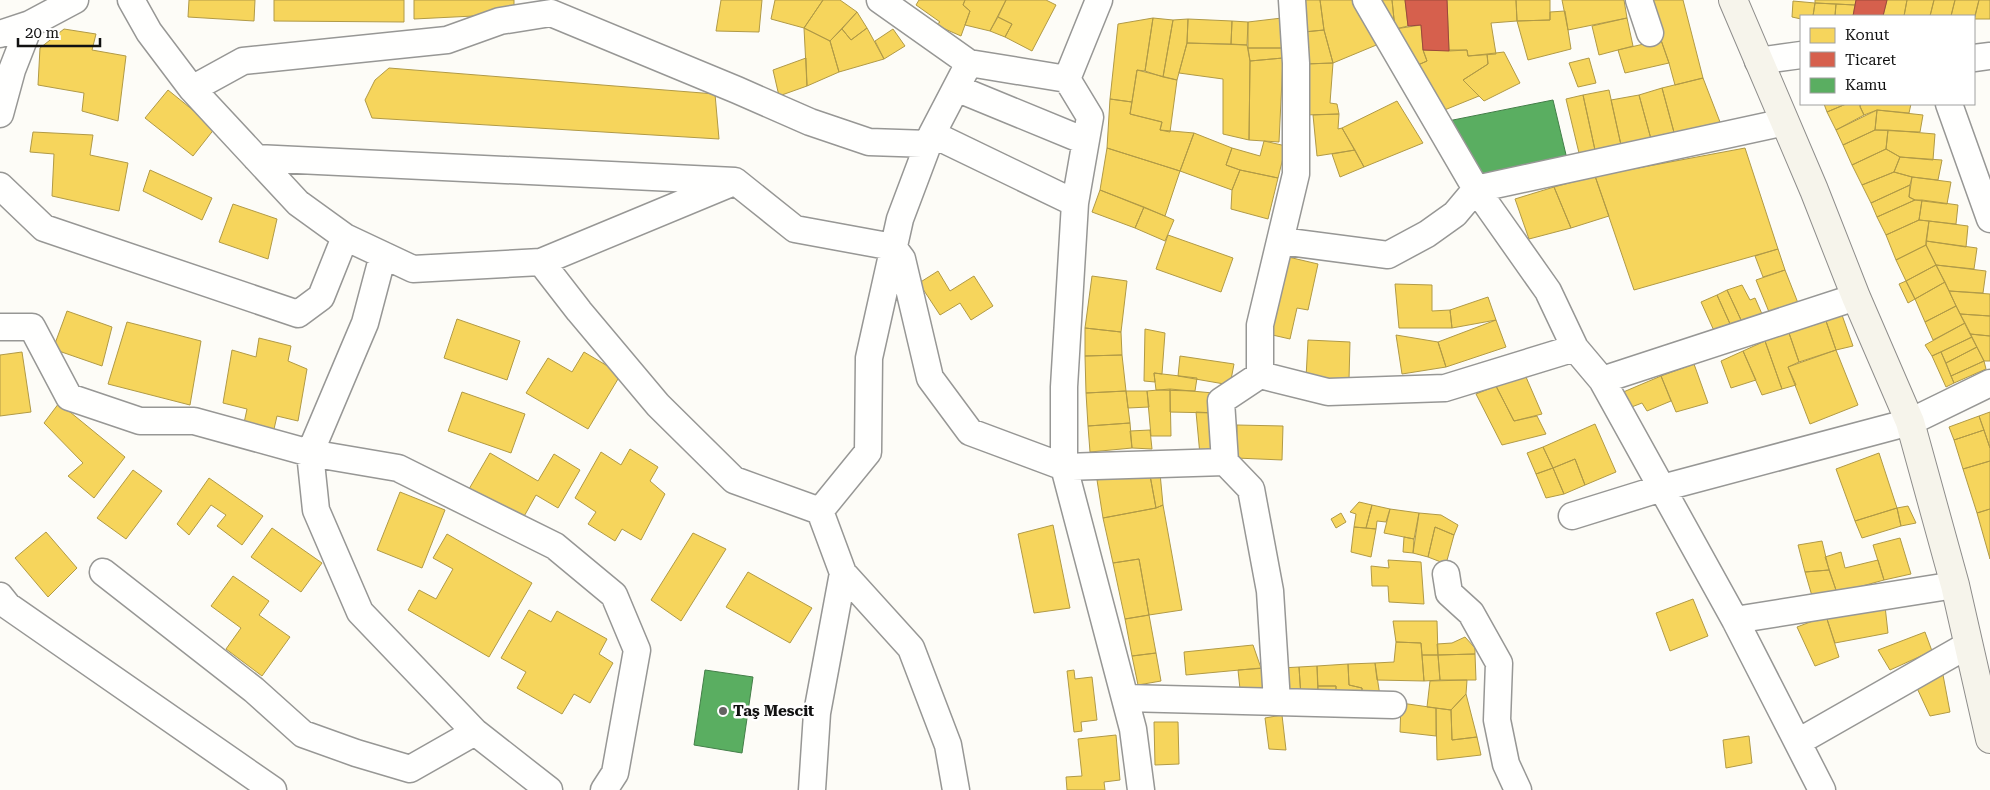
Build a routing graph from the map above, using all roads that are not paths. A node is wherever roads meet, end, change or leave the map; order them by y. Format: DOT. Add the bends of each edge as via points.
graph roads {
  1 [pos="75,0"];
  2 [pos="131,0"];
  3 [pos="880,0"];
  4 [pos="1099,0"];
  5 [pos="1292,0"];
  6 [pos="1366,0"];
  7 [pos="1639,0"];
  8 [pos="1734,0"];
  9 [pos="30,24"];
  10 [pos="1650,33"];
  11 [pos="0,34"];
  12 [pos="1800,55"];
  13 [pos="1990,56"];
  14 [pos="1975,58"];
  15 [pos="1758,60"];
  16 [pos="970,63"];
  17 [pos="1067,79"];
  18 [pos="956,88"];
  19 [pos="192,89"];
  20 [pos="1948,105"];
  21 [pos="0,114"];
  22 [pos="1785,122"];
  23 [pos="930,139"];
  24 [pos="1085,141"];
  25 [pos="256,158"];
  26 [pos="735,181"];
  27 [pos="0,186"];
  28 [pos="1476,189"];
  29 [pos="1075,203"];
  30 [pos="1990,219"];
  31 [pos="345,237"];
  32 [pos="1281,240"];
  33 [pos="893,247"];
  34 [pos="383,255"];
  35 [pos="541,262"];
  36 [pos="1856,297"];
  37 [pos="0,328"];
  38 [pos="1575,348"];
  39 [pos="1260,375"];
  40 [pos="1602,380"];
  41 [pos="1990,383"];
  42 [pos="1910,422"];
  43 [pos="310,453"];
  44 [pos="1225,462"];
  45 [pos="1064,467"];
  46 [pos="1662,488"];
  47 [pos="820,511"];
  48 [pos="1572,516"];
  49 [pos="103,572"];
  50 [pos="843,572"];
  51 [pos="1446,574"];
  52 [pos="1955,586"];
  53 [pos="0,596"];
  54 [pos="1735,620"];
  55 [pos="1968,645"];
  56 [pos="1125,698"];
  57 [pos="1277,702"];
  58 [pos="1393,705"];
  59 [pos="475,732"];
  60 [pos="1990,739"];
  61 [pos="1798,742"];
  62 [pos="273,790"];
  63 [pos="549,790"];
  64 [pos="604,790"];
  65 [pos="812,790"];
  66 [pos="956,790"];
  67 [pos="1141,790"];
  68 [pos="1518,790"];
  69 [pos="1822,790"];
  1 -- 9 [label="street"];
  2 -- 19 [label="street" via="149,32"];
  3 -- 16 [label="street"];
  4 -- 17 [label="street"];
  5 -- 32 [label="street" via="1296,63 1296,174"];
  6 -- 28 [label="street"];
  7 -- 10 [label="street"];
  8 -- 15 [label="main road"];
  9 -- 11 [label="street"];
  9 -- 21 [label="street" via="12,70"];
  12 -- 15 [label="street"];
  13 -- 14 [label="street"];
  15 -- 22 [label="main road"];
  16 -- 17 [label="street"];
  16 -- 18 [label="street"];
  17 -- 24 [label="street" via="1090,117"];
  18 -- 23 [label="street"];
  18 -- 24 [label="street"];
  19 -- 23 [label="street" via="243,61 447,40 500,21 551,13 810,122 869,142"];
  19 -- 25 [label="street"];
  20 -- 30 [label="street"];
  22 -- 28 [label="street"];
  22 -- 36 [label="main road"];
  23 -- 29 [label="street"];
  23 -- 33 [label="street"];
  24 -- 29 [label="street"];
  25 -- 26 [label="street"];
  25 -- 31 [label="street" via="298,203"];
  26 -- 33 [label="street" via="794,229"];
  26 -- 35 [label="street"];
  27 -- 31 [label="street" via="44,228 298,314 321,297"];
  28 -- 32 [label="street" via="1456,214 1388,255"];
  28 -- 38 [label="street" via="1548,292"];
  29 -- 45 [label="street" via="1064,387"];
  31 -- 34 [label="street"];
  32 -- 39 [label="street" via="1260,325"];
  33 -- 45 [label="street" via="902,259 930,378 970,432"];
  33 -- 47 [label="street" via="869,358 868,452"];
  34 -- 35 [label="street" via="413,269"];
  34 -- 43 [label="street" via="365,323"];
  35 -- 47 [label="street" via="658,405 734,480"];
  36 -- 40 [label="street"];
  36 -- 42 [label="main road"];
  37 -- 43 [label="street" via="32,327 69,397 140,421 194,422"];
  38 -- 39 [label="street" via="1445,388 1328,392"];
  38 -- 40 [label="street"];
  39 -- 44 [label="street" via="1221,401"];
  40 -- 46 [label="street"];
  41 -- 42 [label="street"];
  42 -- 46 [label="street"];
  42 -- 52 [label="main road"];
  43 -- 59 [label="street" via="316,510 360,612"];
  43 -- 64 [label="street" via="398,468 555,546 614,595 637,650 615,773"];
  44 -- 45 [label="street"];
  44 -- 57 [label="street" via="1251,489 1270,591"];
  45 -- 56 [label="street"];
  46 -- 48 [label="street"];
  46 -- 54 [label="street"];
  47 -- 50 [label="street"];
  49 -- 59 [label="street" via="254,690 303,734 410,769"];
  50 -- 65 [label="street" via="817,713"];
  50 -- 66 [label="street" via="911,648 948,745"];
  51 -- 68 [label="street" via="1449,593 1471,613 1498,663 1497,720 1506,764"];
  52 -- 54 [label="street"];
  52 -- 55 [label="main road"];
  53 -- 62 [label="street" via="8,606"];
  54 -- 61 [label="street"];
  55 -- 60 [label="main road"];
  55 -- 61 [label="street"];
  56 -- 57 [label="street"];
  56 -- 67 [label="street" via="1133,729"];
  57 -- 58 [label="street"];
  59 -- 63 [label="street"];
  61 -- 69 [label="street"];
}
